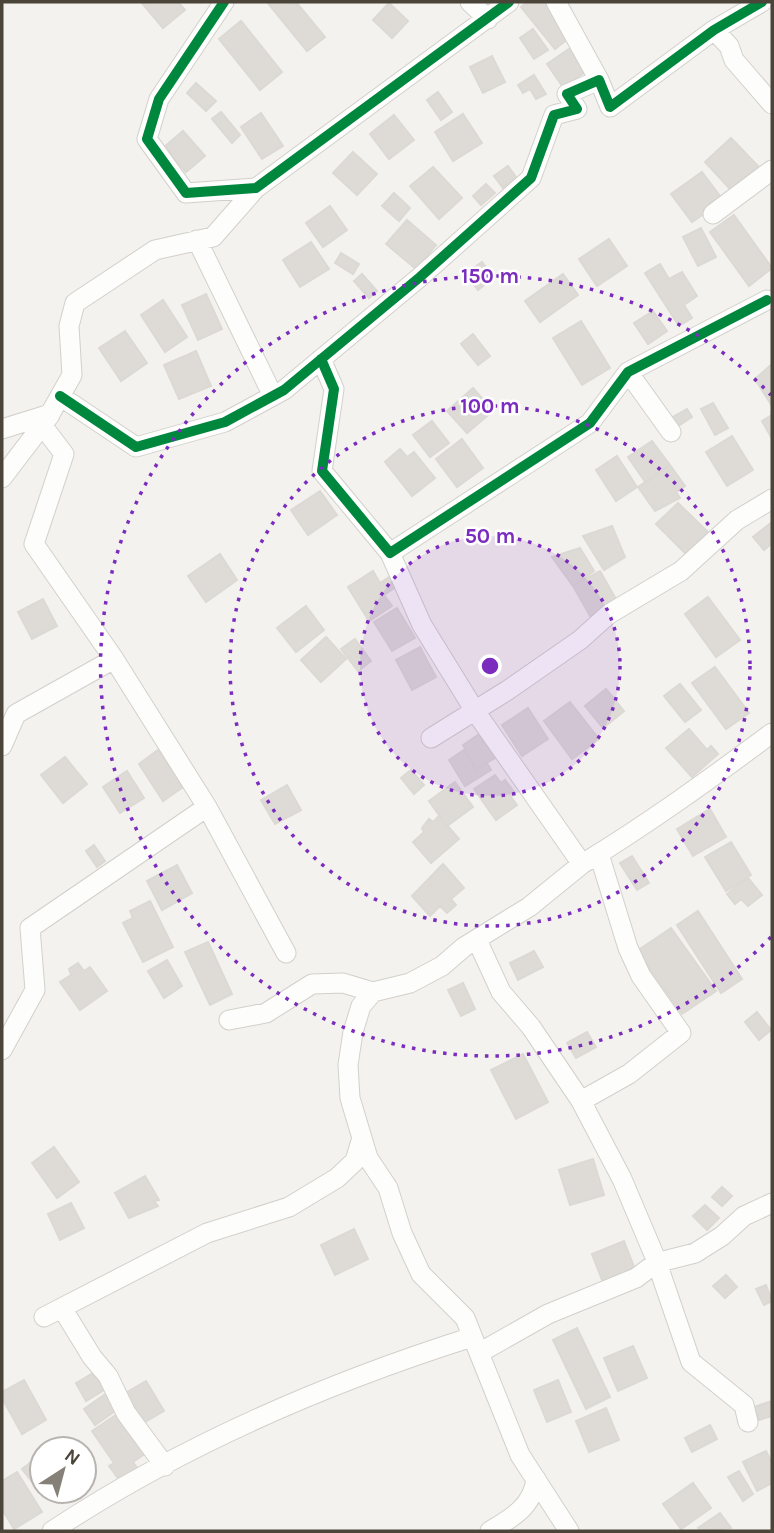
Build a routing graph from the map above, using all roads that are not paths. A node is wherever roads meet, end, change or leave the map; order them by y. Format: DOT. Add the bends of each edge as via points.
graph roads {
  1 [pos="224,2"];
  2 [pos="470,2"];
  3 [pos="509,2"];
  4 [pos="556,2"];
  5 [pos="762,2"];
  6 [pos="737,9"];
  7 [pos="488,19"];
  8 [pos="714,30"];
  9 [pos="599,80"];
  10 [pos="772,104"];
  11 [pos="772,170"];
  12 [pos="256,188"];
  13 [pos="713,214"];
  14 [pos="197,240"];
  15 [pos="767,300"];
  16 [pos="321,359"];
  17 [pos="628,372"];
  18 [pos="60,396"];
  19 [pos="272,396"];
  20 [pos="46,419"];
  21 [pos="2,429"];
  22 [pos="671,432"];
  23 [pos="2,478"];
  24 [pos="772,499"];
  25 [pos="390,552"];
  26 [pos="114,659"];
  27 [pos="475,711"];
  28 [pos="772,733"];
  29 [pos="431,738"];
  30 [pos="2,746"];
  31 [pos="207,807"];
  32 [pos="591,859"];
  33 [pos="477,940"];
  34 [pos="286,953"];
  35 [pos="373,992"];
  36 [pos="229,1020"];
  37 [pos="2,1050"];
  38 [pos="581,1101"];
  39 [pos="361,1141"];
  40 [pos="772,1203"];
  41 [pos="656,1263"];
  42 [pos="62,1308"];
  43 [pos="44,1318"];
  44 [pos="475,1345"];
  45 [pos="748,1422"];
  46 [pos="165,1466"];
  47 [pos="536,1479"];
  48 [pos="52,1531"];
  49 [pos="490,1531"];
  50 [pos="569,1531"];
  1 -- 12 [label="street" via="159,99 147,139 186,192"];
  2 -- 7 [label="street"];
  3 -- 7 [label="street"];
  4 -- 9 [label="street"];
  5 -- 6 [label="street"];
  6 -- 8 [label="street"];
  7 -- 12 [label="street"];
  8 -- 9 [label="street" via="610,107"];
  8 -- 10 [label="street"];
  9 -- 16 [label="street" via="567,93 577,109 554,115 531,178"];
  11 -- 13 [label="street"];
  12 -- 14 [label="street" via="213,237"];
  14 -- 18 [label="street" via="155,250 75,303 69,326 72,375"];
  14 -- 19 [label="street"];
  15 -- 17 [label="street"];
  16 -- 19 [label="street"];
  16 -- 25 [label="street" via="334,389 322,471"];
  17 -- 22 [label="street"];
  17 -- 25 [label="street" via="590,423"];
  18 -- 19 [label="street" via="136,447 225,422"];
  18 -- 20 [label="street"];
  20 -- 21 [label="street"];
  20 -- 23 [label="street"];
  20 -- 26 [label="street" via="64,454 34,544"];
  24 -- 27 [label="street" via="737,520 681,571 609,614 580,640"];
  25 -- 27 [label="street" via="422,625"];
  26 -- 30 [label="street" via="16,713"];
  26 -- 31 [label="street"];
  27 -- 29 [label="street"];
  27 -- 32 [label="street"];
  28 -- 32 [label="street" via="674,806"];
  31 -- 34 [label="street"];
  31 -- 37 [label="street" via="30,928 35,990"];
  32 -- 33 [label="street"];
  32 -- 38 [label="street" via="641,976 681,1033 629,1074"];
  33 -- 35 [label="street" via="410,983"];
  33 -- 38 [label="street" via="501,992"];
  35 -- 36 [label="street" via="343,984 312,984 266,1013"];
  35 -- 39 [label="street" via="361,1006 352,1032 348,1065 349,1098"];
  38 -- 41 [label="street" via="622,1179"];
  39 -- 42 [label="street" via="355,1161 298,1202 207,1233"];
  39 -- 44 [label="street" via="388,1188 421,1274 465,1318"];
  40 -- 41 [label="street" via="744,1216 695,1253"];
  41 -- 44 [label="street" via="636,1278"];
  41 -- 45 [label="street" via="691,1362 744,1405"];
  42 -- 43 [label="street"];
  42 -- 46 [label="street" via="108,1376 126,1413"];
  44 -- 46 [label="street" via="394,1362 264,1415"];
  44 -- 47 [label="street" via="520,1455"];
  46 -- 48 [label="street"];
  47 -- 49 [label="street" via="525,1507"];
  47 -- 50 [label="street"];
}
